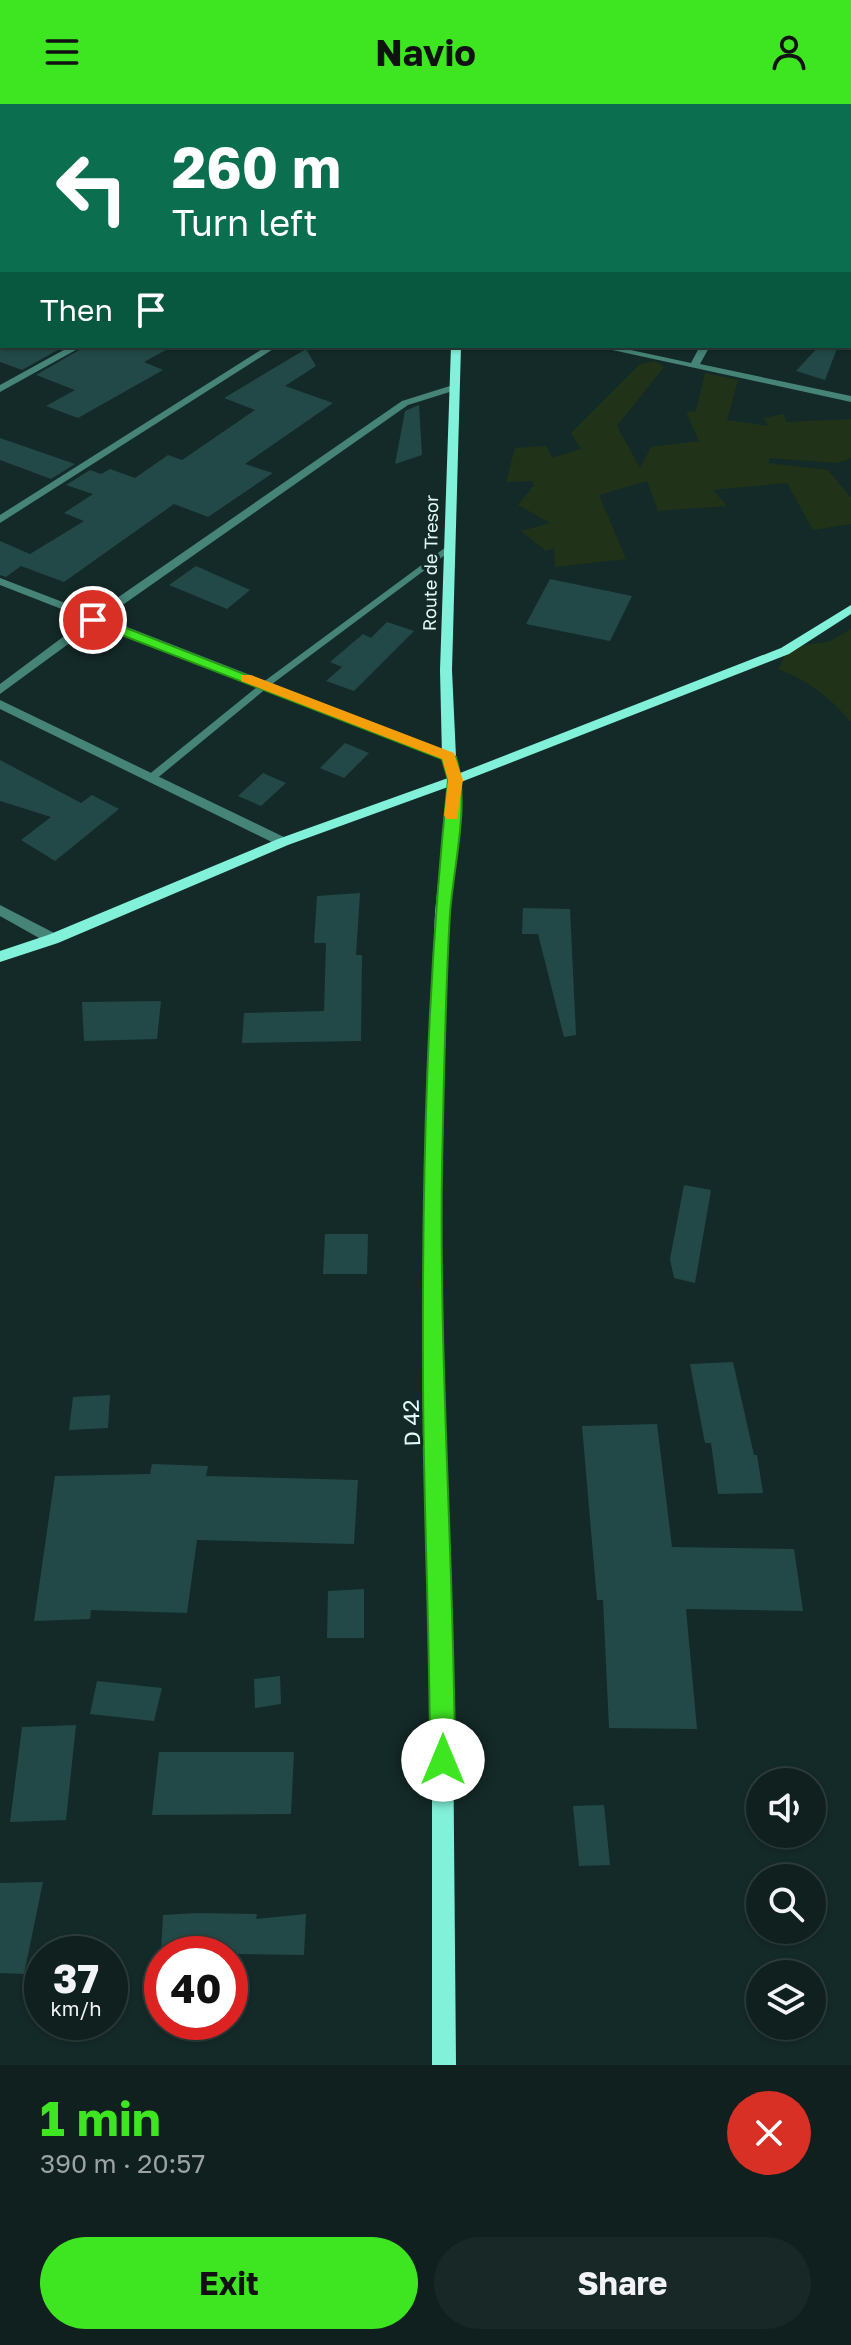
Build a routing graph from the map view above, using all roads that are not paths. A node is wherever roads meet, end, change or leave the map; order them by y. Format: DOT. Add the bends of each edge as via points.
graph roads {
  1 [pos="74,348"];
  2 [pos="270,348"];
  3 [pos="457,348"];
  4 [pos="457,348"];
  5 [pos="608,348"];
  6 [pos="704,348"];
  7 [pos="694,366"];
  8 [pos="453,388"];
  9 [pos="0,389"];
  10 [pos="851,399"];
  11 [pos="0,520"];
  12 [pos="449,549"];
  13 [pos="0,581"];
  14 [pos="851,609"];
  15 [pos="93,620"];
  16 [pos="265,685"];
  17 [pos="0,690"];
  18 [pos="0,704"];
  19 [pos="449,757"];
  20 [pos="151,778"];
  21 [pos="455,780"];
  22 [pos="283,842"];
  23 [pos="0,910"];
  24 [pos="53,939"];
  25 [pos="0,957"];
  26 [pos="444,2065"];
  1 -- 9 [label="street"];
  2 -- 11 [label="street"];
  3 -- 8 [label="street, Route de Tresor"];
  4 -- 19 [label="street"];
  5 -- 7 [label="street"];
  6 -- 7 [label="street"];
  7 -- 10 [label="street"];
  8 -- 12 [label="street, Route de Tresor"];
  8 -- 15 [label="street" via="405,403"];
  12 -- 16 [label="lane"];
  12 -- 19 [label="street, Route de Tresor"];
  13 -- 15 [label="street"];
  14 -- 21 [label="street" via="785,651"];
  15 -- 16 [label="street"];
  15 -- 17 [label="street"];
  16 -- 19 [label="street"];
  16 -- 20 [label="lane"];
  18 -- 20 [label="street"];
  19 -- 21 [label="street, Route de Tresor"];
  20 -- 22 [label="street"];
  21 -- 22 [label="street"];
  21 -- 26 [label="street, D 42 / D 42" via="442,913 433,1168"];
  22 -- 24 [label="street"];
  23 -- 24 [label="street"];
  24 -- 25 [label="street"];
}
